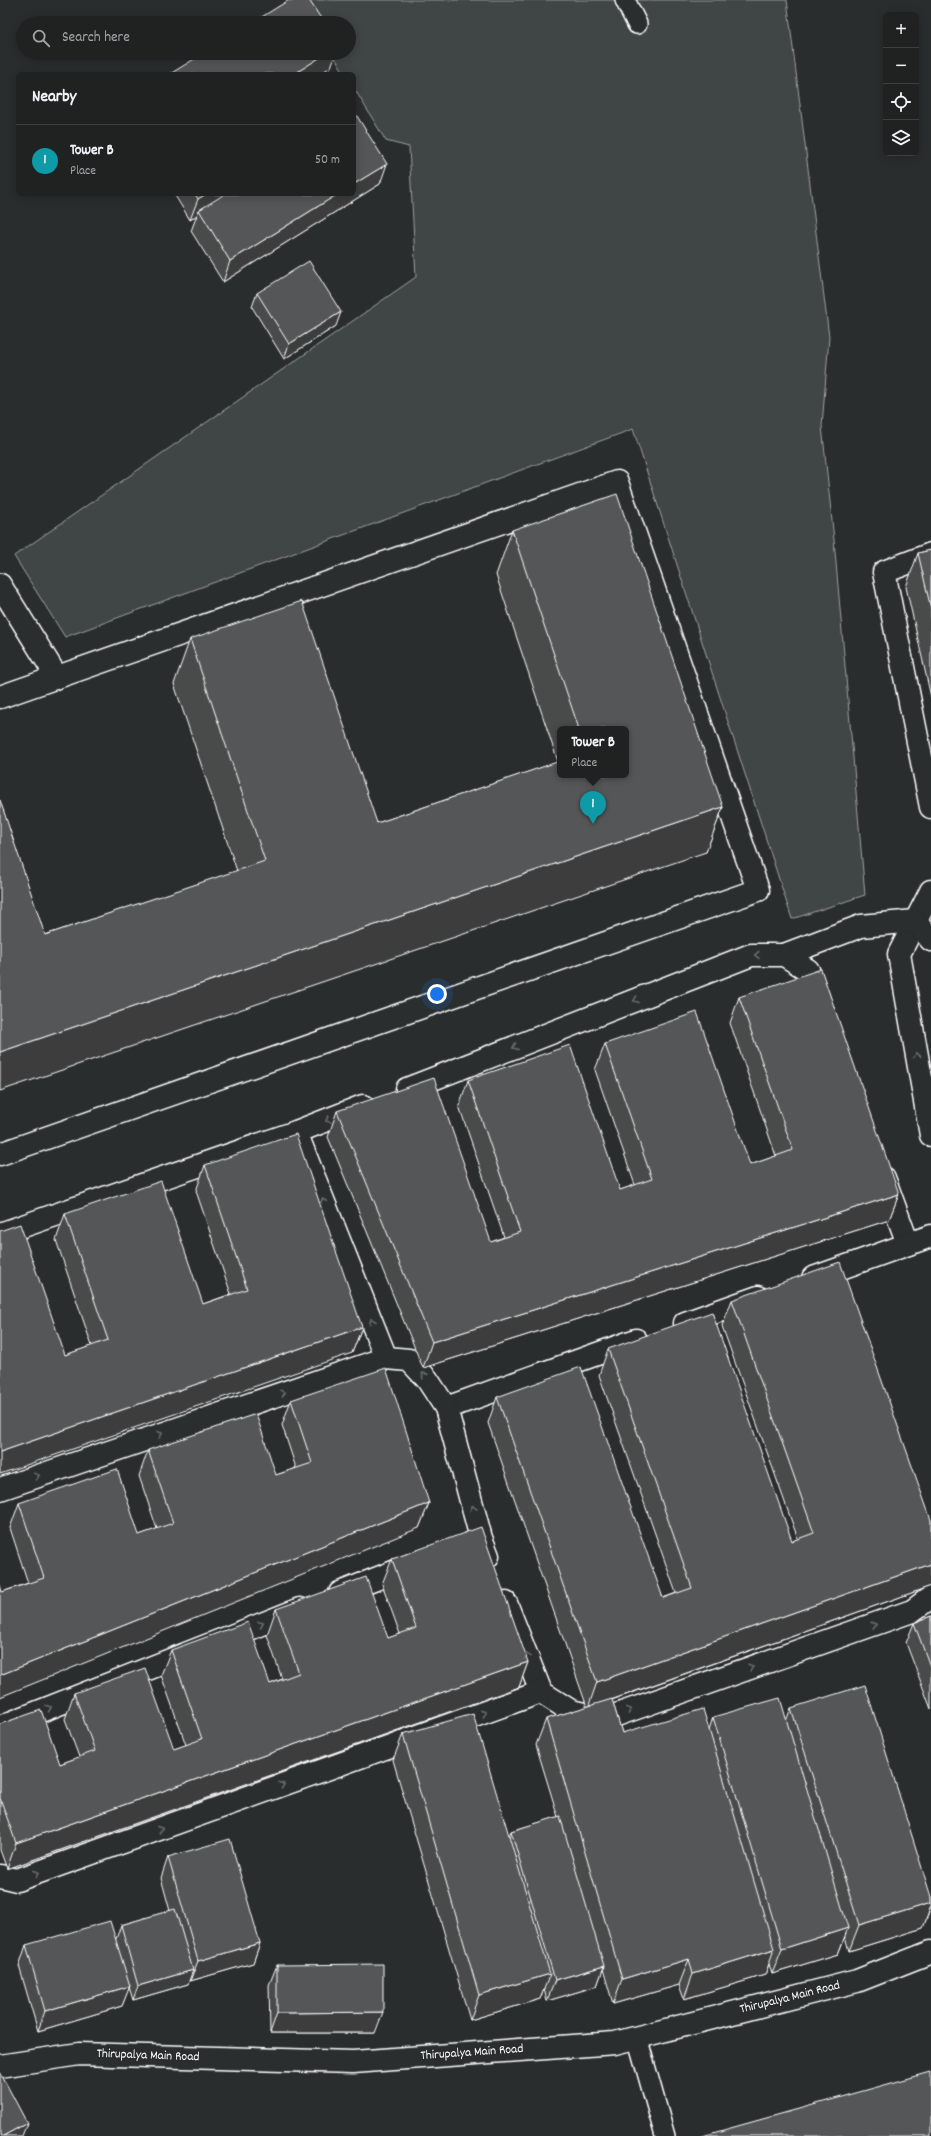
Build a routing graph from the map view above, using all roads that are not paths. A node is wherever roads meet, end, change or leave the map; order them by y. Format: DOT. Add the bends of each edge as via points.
graph roads {
  1 [pos="625,0"];
  2 [pos="637,24"];
  3 [pos="931,554"];
  4 [pos="0,585"];
  5 [pos="57,677"];
  6 [pos="0,697"];
  7 [pos="931,807"];
  8 [pos="931,891"];
  9 [pos="915,921"];
  10 [pos="931,940"];
  11 [pos="784,955"];
  12 [pos="827,1022"];
  13 [pos="296,1132"];
  14 [pos="931,1135"];
  15 [pos="0,1154"];
  16 [pos="878,1163"];
  17 [pos="0,1234"];
  18 [pos="931,1236"];
  19 [pos="908,1244"];
  20 [pos="839,1269"];
  21 [pos="847,1291"];
  22 [pos="386,1358"];
  23 [pos="446,1408"];
  24 [pos="0,1489"];
  25 [pos="436,1555"];
  26 [pos="931,1597"];
  27 [pos="541,1692"];
  28 [pos="0,1727"];
  29 [pos="0,1876"];
  30 [pos="931,1952"];
  31 [pos="637,2037"];
  32 [pos="0,2066"];
  33 [pos="664,2136"];
  1 -- 2 [label="lane"];
  3 -- 7 [label="street" via="884,572"];
  4 -- 5 [label="street"];
  5 -- 6 [label="street"];
  5 -- 15 [label="street" via="617,482 758,890"];
  8 -- 9 [label="street"];
  9 -- 10 [label="street"];
  9 -- 11 [label="street" via="861,926"];
  14 -- 9 [label="street, one-way" via="899,954"];
  11 -- 12 [label="street" via="808,970"];
  11 -- 13 [label="street, one-way" via="751,955"];
  13 -- 17 [label="street"];
  22 -- 13 [label="street, one-way"];
  16 -- 19 [label="street"];
  18 -- 19 [label="street"];
  19 -- 20 [label="street"];
  20 -- 21 [label="street"];
  20 -- 23 [label="street"];
  23 -- 22 [label="street, one-way" via="427,1379 409,1360"];
  24 -- 22 [label="street, one-way"];
  27 -- 23 [label="street, one-way" via="497,1578 473,1541"];
  28 -- 25 [label="street, one-way"];
  27 -- 26 [label="street, one-way" via="571,1711 605,1719 912,1611"];
  29 -- 27 [label="street, one-way" via="16,1880"];
  30 -- 31 [label="street, Thirupalya Main Road" via="857,1981"];
  31 -- 32 [label="street, Thirupalya Main Road" via="615,2043 353,2062 79,2054"];
  31 -- 33 [label="lane"];
}
